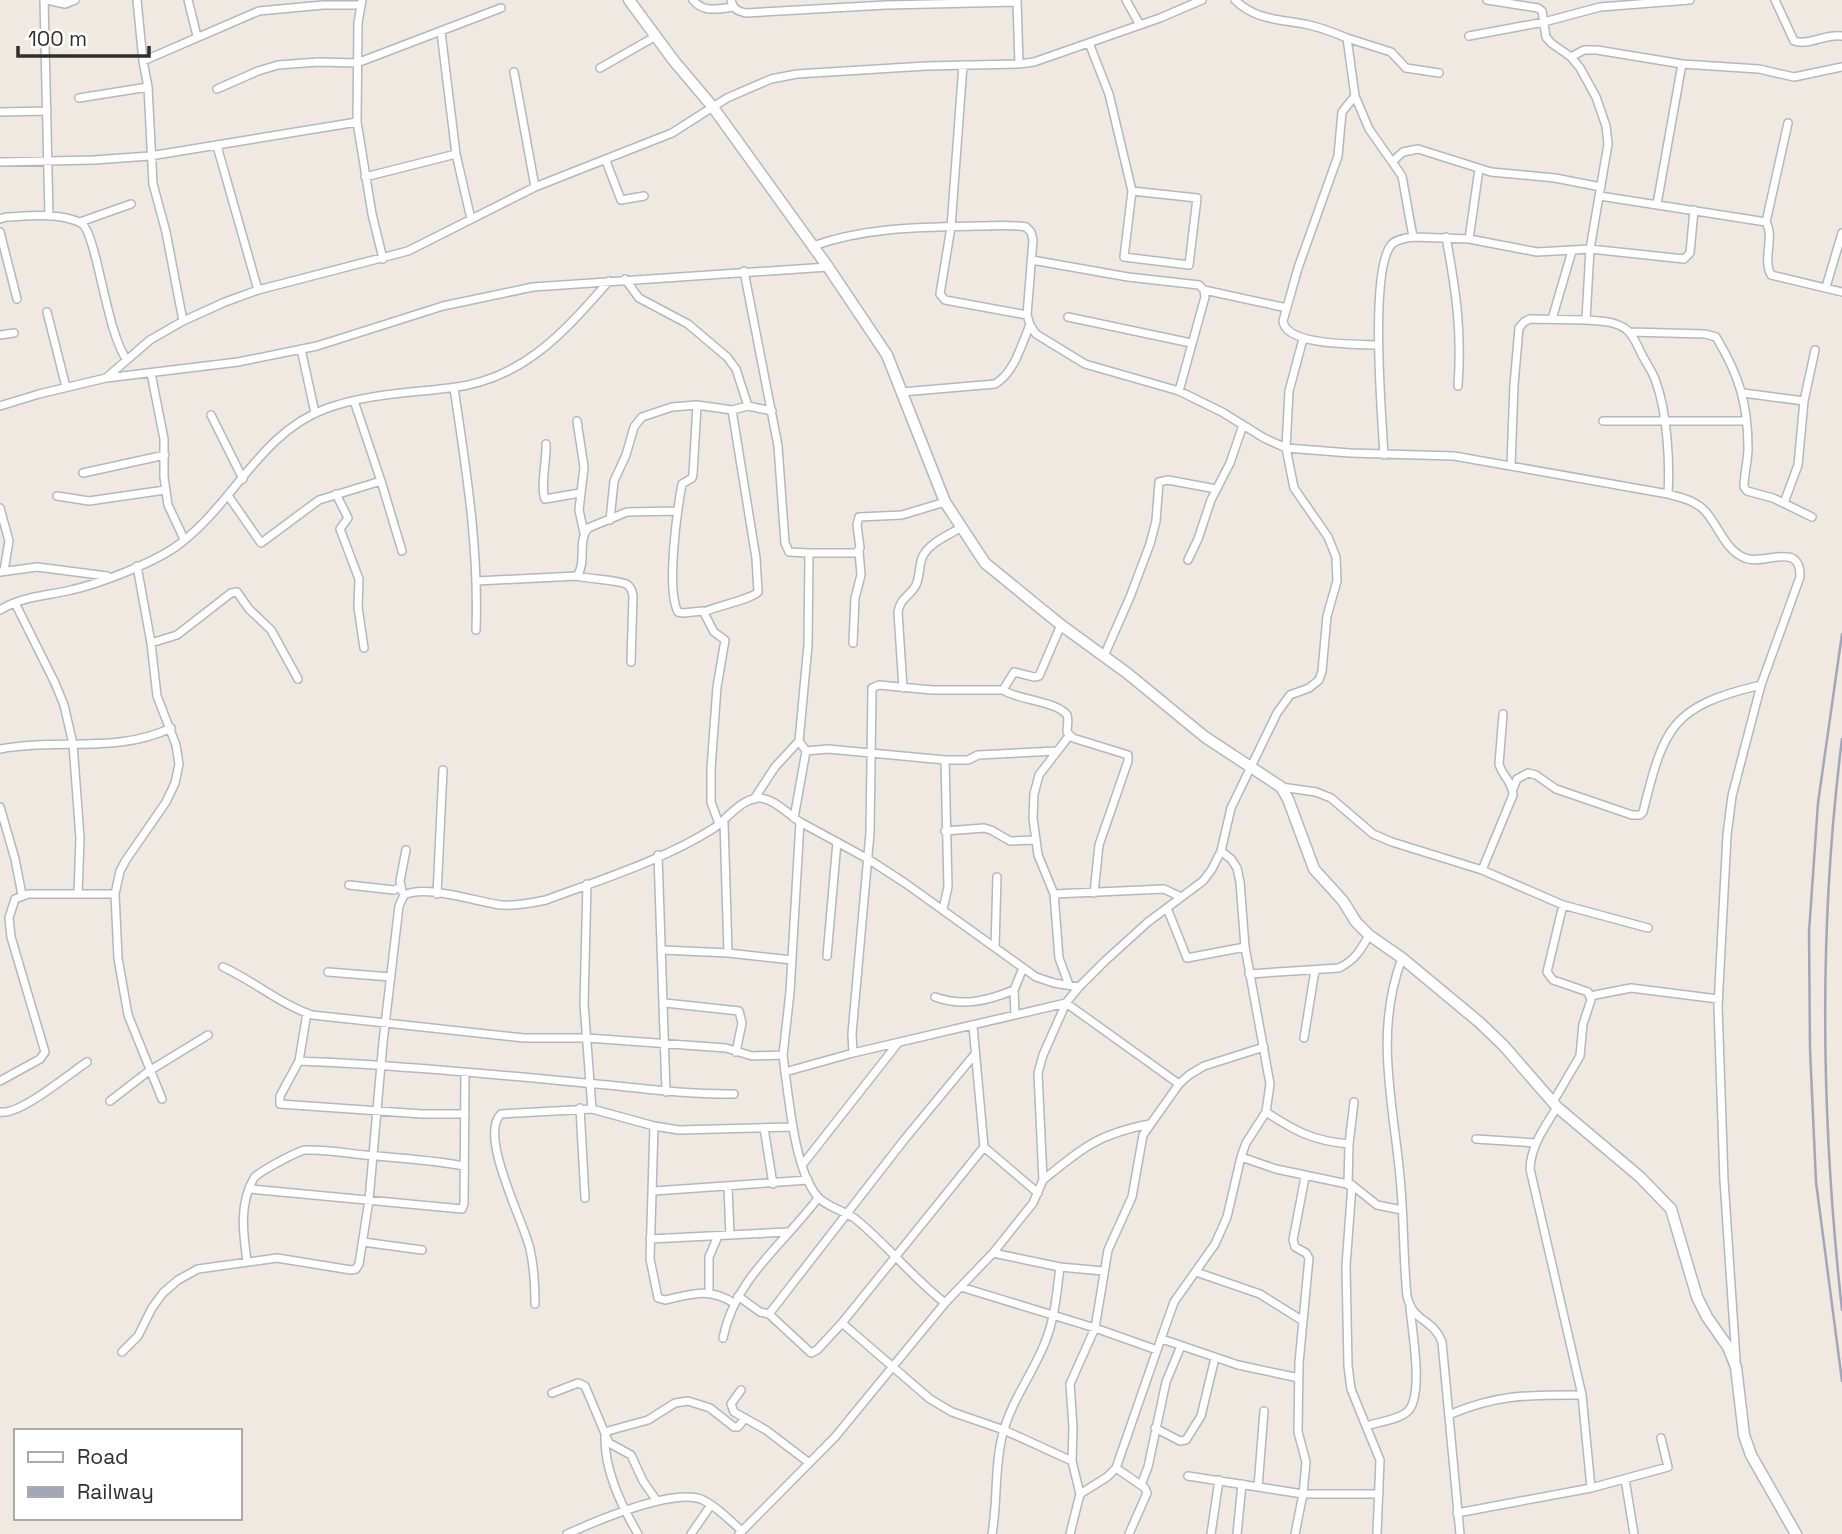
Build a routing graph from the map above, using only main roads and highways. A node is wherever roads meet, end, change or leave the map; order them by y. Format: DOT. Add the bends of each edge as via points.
graph roads {
  1 [pos="629,0"];
  2 [pos="1796,1534"];
  1 -- 2 [label="main road" via="712,106 887,355 945,502 985,564 1205,737 1281,787 1314,869 1356,922 1504,1046 1555,1104 1671,1209 1697,1297 1736,1367 1744,1435 1765,1483"];
}
